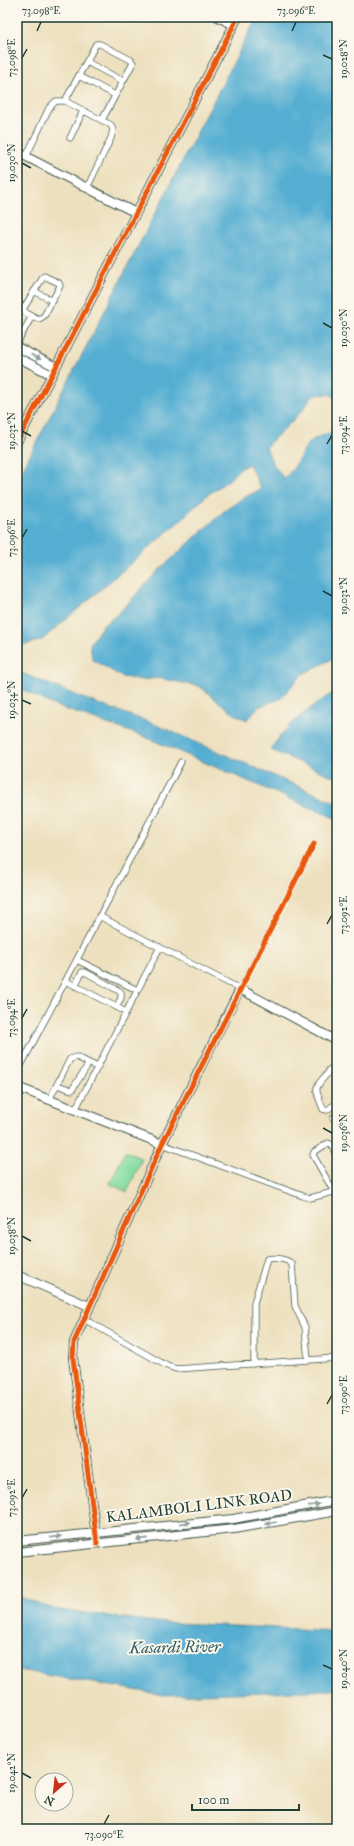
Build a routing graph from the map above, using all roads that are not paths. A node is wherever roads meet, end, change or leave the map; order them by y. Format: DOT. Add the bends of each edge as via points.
graph roads {
  1 [pos="218,17"];
  2 [pos="238,17"];
  3 [pos="234,25"];
  4 [pos="87,62"];
  5 [pos="79,76"];
  6 [pos="123,81"];
  7 [pos="115,95"];
  8 [pos="65,101"];
  9 [pos="83,111"];
  10 [pos="102,120"];
  11 [pos="70,138"];
  12 [pos="17,152"];
  13 [pos="26,157"];
  14 [pos="87,188"];
  15 [pos="136,213"];
  16 [pos="34,291"];
  17 [pos="53,301"];
  18 [pos="32,316"];
  19 [pos="17,343"];
  20 [pos="17,347"];
  21 [pos="17,357"];
  22 [pos="54,371"];
  23 [pos="17,442"];
  24 [pos="181,762"];
  25 [pos="314,844"];
  26 [pos="100,916"];
  27 [pos="160,947"];
  28 [pos="77,960"];
  29 [pos="66,981"];
  30 [pos="75,986"];
  31 [pos="240,989"];
  32 [pos="137,990"];
  33 [pos="116,1007"];
  34 [pos="126,1012"];
  35 [pos="337,1041"];
  36 [pos="89,1063"];
  37 [pos="337,1064"];
  38 [pos="97,1067"];
  39 [pos="17,1073"];
  40 [pos="57,1085"];
  41 [pos="17,1087"];
  42 [pos="49,1100"];
  43 [pos="337,1103"];
  44 [pos="75,1110"];
  45 [pos="162,1144"];
  46 [pos="337,1154"];
  47 [pos="335,1192"];
  48 [pos="17,1275"];
  49 [pos="89,1306"];
  50 [pos="84,1319"];
  51 [pos="337,1358"];
  52 [pos="308,1360"];
  53 [pos="254,1364"];
  54 [pos="337,1500"];
  55 [pos="337,1511"];
  56 [pos="96,1533"];
  57 [pos="17,1541"];
  58 [pos="97,1543"];
  59 [pos="17,1552"];
  1 -- 3 [label="street"];
  2 -- 3 [label="street"];
  3 -- 15 [label="street"];
  4 -- 5 [label="street"];
  4 -- 6 [label="street"];
  4 -- 6 [label="street" via="96,44 131,60"];
  5 -- 7 [label="street"];
  5 -- 8 [label="street"];
  6 -- 7 [label="street"];
  7 -- 10 [label="street"];
  8 -- 9 [label="street"];
  8 -- 13 [label="street" via="56,101 49,108"];
  9 -- 10 [label="street"];
  9 -- 11 [label="street"];
  10 -- 14 [label="street" via="111,125 113,130"];
  12 -- 13 [label="street"];
  13 -- 14 [label="street"];
  14 -- 15 [label="street"];
  15 -- 22 [label="street"];
  16 -- 17 [label="street"];
  16 -- 17 [label="street" via="44,276 59,283 60,289"];
  16 -- 18 [label="street" via="23,309"];
  17 -- 18 [label="street" via="42,319"];
  18 -- 19 [label="street"];
  20 -- 22 [label="street, one-way"];
  21 -- 22 [label="street"];
  22 -- 23 [label="street"];
  24 -- 26 [label="street"];
  25 -- 31 [label="street"];
  26 -- 27 [label="street"];
  26 -- 28 [label="street"];
  27 -- 31 [label="street"];
  27 -- 32 [label="street"];
  28 -- 29 [label="street"];
  28 -- 32 [label="street"];
  29 -- 30 [label="street"];
  29 -- 39 [label="street"];
  30 -- 33 [label="street"];
  30 -- 33 [label="street" via="82,972 85,972 121,992"];
  31 -- 35 [label="street"];
  31 -- 45 [label="street"];
  32 -- 34 [label="street"];
  33 -- 34 [label="street"];
  34 -- 38 [label="street"];
  36 -- 38 [label="street"];
  36 -- 40 [label="street" via="72,1090"];
  36 -- 40 [label="street" via="77,1057 70,1059"];
  37 -- 43 [label="street" via="316,1086 323,1109 327,1110"];
  38 -- 44 [label="street"];
  40 -- 42 [label="street"];
  41 -- 42 [label="street"];
  42 -- 44 [label="street"];
  44 -- 45 [label="street"];
  45 -- 47 [label="street" via="310,1198"];
  45 -- 49 [label="street"];
  46 -- 47 [label="street" via="328,1143 313,1155"];
  48 -- 49 [label="street"];
  49 -- 50 [label="street"];
  50 -- 53 [label="street" via="176,1369"];
  50 -- 56 [label="street" via="74,1342 73,1358"];
  51 -- 52 [label="street"];
  52 -- 53 [label="street"];
  52 -- 53 [label="street" via="305,1327 295,1306 292,1264 272,1258 267,1259 254,1302"];
  56 -- 54 [label="street, KALAMBOLI LINK ROAD, one-way" via="233,1519"];
  55 -- 58 [label="street, KALAMBOLI LINK ROAD, one-way" via="234,1529"];
  57 -- 56 [label="street, KALAMBOLI LINK ROAD, one-way"];
  56 -- 58 [label="street"];
  58 -- 59 [label="street, KALAMBOLI LINK ROAD"];
}
